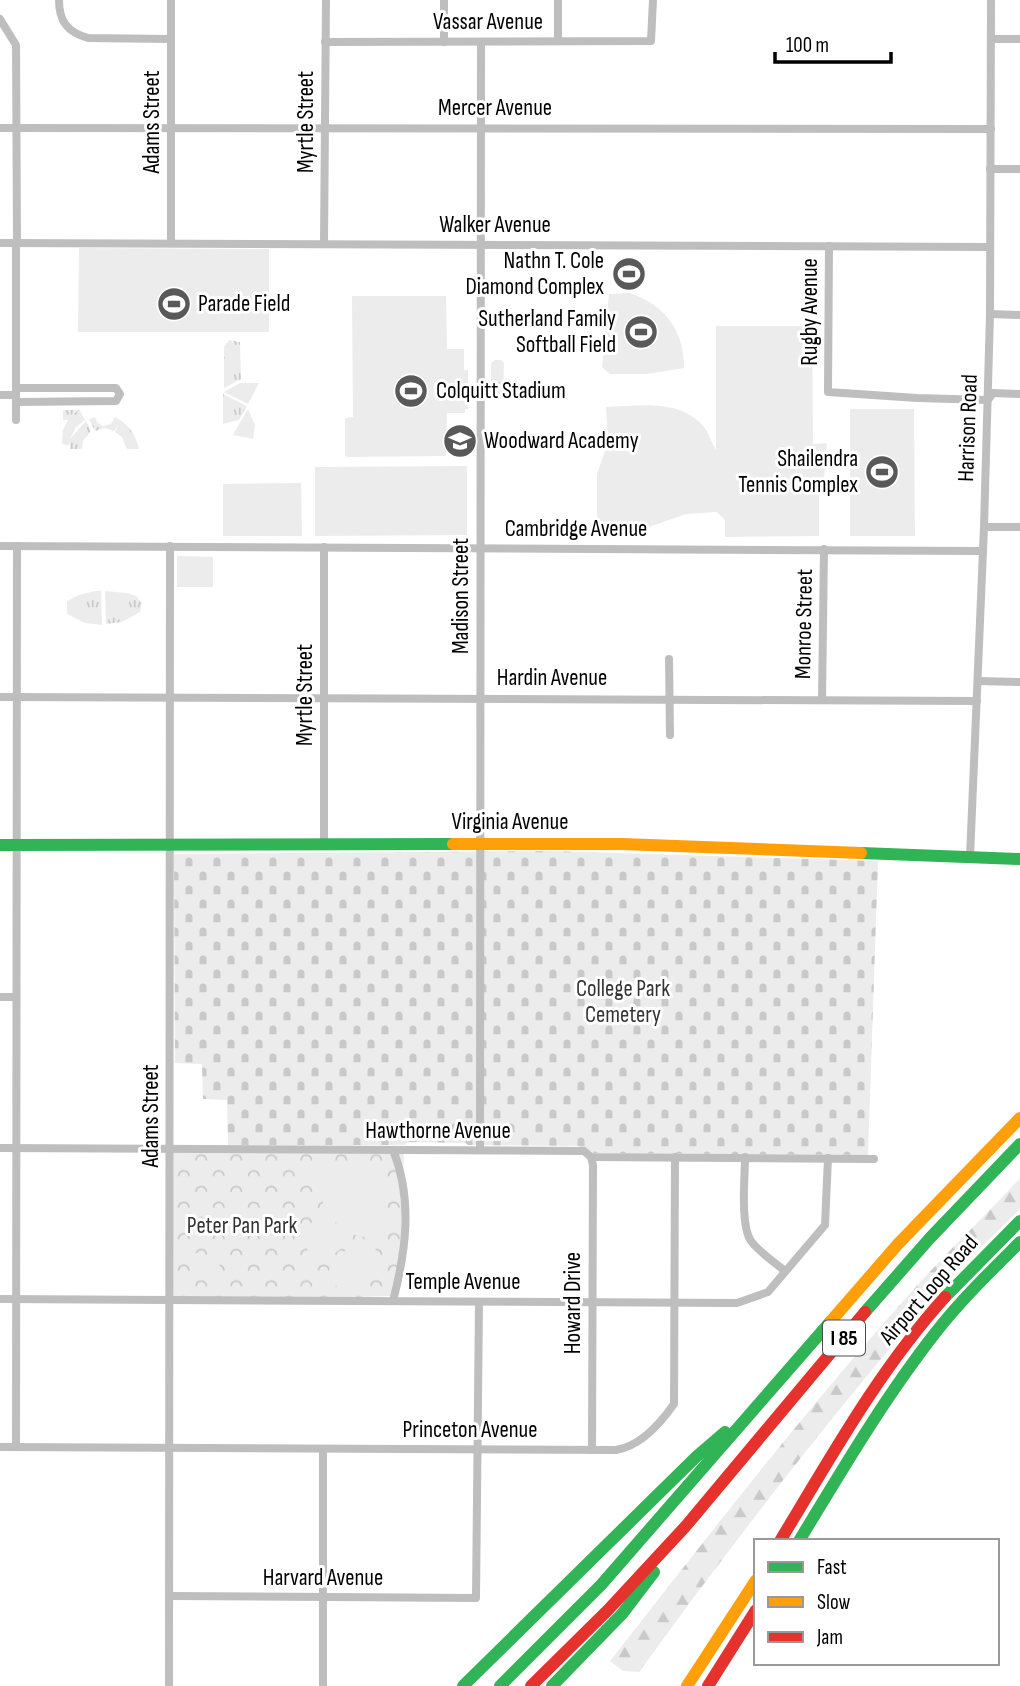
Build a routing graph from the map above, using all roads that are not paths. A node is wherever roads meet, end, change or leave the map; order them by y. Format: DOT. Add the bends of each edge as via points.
graph roads {
  1 [pos="59,0"];
  2 [pos="171,0"];
  3 [pos="326,0"];
  4 [pos="444,0"];
  5 [pos="558,0"];
  6 [pos="653,0"];
  7 [pos="991,0"];
  8 [pos="0,19"];
  9 [pos="171,39"];
  10 [pos="991,39"];
  11 [pos="1020,39"];
  12 [pos="481,41"];
  13 [pos="558,41"];
  14 [pos="325,42"];
  15 [pos="444,42"];
  16 [pos="0,128"];
  17 [pos="15,128"];
  18 [pos="171,128"];
  19 [pos="325,128"];
  20 [pos="481,128"];
  21 [pos="991,129"];
  22 [pos="990,169"];
  23 [pos="1020,169"];
  24 [pos="0,243"];
  25 [pos="170,243"];
  26 [pos="324,244"];
  27 [pos="17,245"];
  28 [pos="481,245"];
  29 [pos="829,246"];
  30 [pos="990,247"];
  31 [pos="990,314"];
  32 [pos="1020,315"];
  33 [pos="1020,394"];
  34 [pos="0,395"];
  35 [pos="16,395"];
  36 [pos="988,400"];
  37 [pos="16,420"];
  38 [pos="984,527"];
  39 [pos="1020,527"];
  40 [pos="0,546"];
  41 [pos="17,546"];
  42 [pos="170,546"];
  43 [pos="324,547"];
  44 [pos="480,548"];
  45 [pos="824,549"];
  46 [pos="983,551"];
  47 [pos="669,659"];
  48 [pos="978,681"];
  49 [pos="1020,681"];
  50 [pos="0,697"];
  51 [pos="17,697"];
  52 [pos="170,697"];
  53 [pos="324,697"];
  54 [pos="480,697"];
  55 [pos="669,698"];
  56 [pos="822,699"];
  57 [pos="977,701"];
  58 [pos="670,736"];
  59 [pos="480,843"];
  60 [pos="324,844"];
  61 [pos="0,845"];
  62 [pos="16,845"];
  63 [pos="170,845"];
  64 [pos="970,857"];
  65 [pos="1020,859"];
  66 [pos="0,998"];
  67 [pos="16,998"];
  68 [pos="1020,1107"];
  69 [pos="1020,1118"];
  70 [pos="999,1138"];
  71 [pos="0,1148"];
  72 [pos="16,1148"];
  73 [pos="170,1149"];
  74 [pos="1016,1149"];
  75 [pos="393,1150"];
  76 [pos="480,1150"];
  77 [pos="591,1157"];
  78 [pos="675,1157"];
  79 [pos="745,1157"];
  80 [pos="828,1158"];
  81 [pos="874,1159"];
  82 [pos="1020,1221"];
  83 [pos="1020,1242"];
  84 [pos="785,1271"];
  85 [pos="0,1299"];
  86 [pos="16,1299"];
  87 [pos="170,1300"];
  88 [pos="393,1301"];
  89 [pos="480,1301"];
  90 [pos="593,1302"];
  91 [pos="676,1303"];
  92 [pos="747,1416"];
  93 [pos="0,1447"];
  94 [pos="16,1447"];
  95 [pos="169,1448"];
  96 [pos="323,1448"];
  97 [pos="478,1449"];
  98 [pos="592,1450"];
  99 [pos="685,1527"];
  100 [pos="781,1539"];
  101 [pos="800,1539"];
  102 [pos="754,1583"];
  103 [pos="169,1596"];
  104 [pos="323,1597"];
  105 [pos="754,1613"];
  106 [pos="169,1686"];
  107 [pos="323,1686"];
  108 [pos="463,1686"];
  109 [pos="500,1686"];
  110 [pos="531,1686"];
  111 [pos="552,1686"];
  112 [pos="687,1686"];
  113 [pos="708,1686"];
  1 -- 9 [label="street" via="63,23 79,35"];
  2 -- 9 [label="street, Adams Street"];
  3 -- 14 [label="street, Myrtle Street"];
  4 -- 15 [label="street"];
  5 -- 13 [label="street"];
  6 -- 13 [label="street, Vassar Avenue" via="652,41"];
  7 -- 10 [label="street, Harrison Road"];
  8 -- 17 [label="street" via="16,45"];
  9 -- 18 [label="street, Adams Street"];
  10 -- 11 [label="street"];
  10 -- 21 [label="street, Harrison Road"];
  12 -- 13 [label="street, Vassar Avenue"];
  12 -- 15 [label="street, Vassar Avenue"];
  12 -- 20 [label="street, Madison Street"];
  14 -- 15 [label="street, Vassar Avenue"];
  14 -- 19 [label="street, Myrtle Street"];
  16 -- 17 [label="street, Mercer Avenue"];
  17 -- 18 [label="street, Mercer Avenue"];
  17 -- 27 [label="street"];
  18 -- 19 [label="street, Mercer Avenue"];
  18 -- 25 [label="street, Adams Street"];
  19 -- 20 [label="street, Mercer Avenue"];
  19 -- 26 [label="street, Myrtle Street"];
  20 -- 21 [label="street, Mercer Avenue"];
  20 -- 28 [label="street, Madison Street"];
  21 -- 22 [label="street, Harrison Road"];
  22 -- 23 [label="street"];
  22 -- 30 [label="street, Harrison Road"];
  24 -- 27 [label="street, Walker Avenue"];
  25 -- 26 [label="street, Walker Avenue"];
  25 -- 27 [label="street, Walker Avenue"];
  26 -- 28 [label="street, Walker Avenue"];
  27 -- 35 [label="street"];
  28 -- 29 [label="street, Walker Avenue"];
  28 -- 44 [label="street, Madison Street"];
  29 -- 30 [label="street, Walker Avenue"];
  29 -- 36 [label="street, Rugby Avenue" via="828,392"];
  30 -- 31 [label="street, Harrison Road"];
  31 -- 32 [label="street"];
  31 -- 36 [label="street, Harrison Road"];
  33 -- 36 [label="street, Rugby Avenue" via="993,393"];
  34 -- 35 [label="street"];
  35 -- 35 [label="street" via="116,388 120,394 116,401"];
  35 -- 37 [label="street"];
  36 -- 38 [label="street, Harrison Road"];
  38 -- 39 [label="street"];
  38 -- 46 [label="street, Harrison Road"];
  40 -- 41 [label="street, Cambridge Avenue"];
  41 -- 42 [label="street, Cambridge Avenue"];
  41 -- 51 [label="street"];
  42 -- 43 [label="street, Cambridge Avenue"];
  42 -- 52 [label="street, Adams Street"];
  43 -- 44 [label="street, Cambridge Avenue"];
  43 -- 53 [label="street, Myrtle Street"];
  44 -- 45 [label="street, Cambridge Avenue"];
  44 -- 54 [label="street, Madison Street"];
  45 -- 46 [label="street, Cambridge Avenue"];
  45 -- 56 [label="street, Monroe Street"];
  46 -- 48 [label="street, Harrison Road"];
  47 -- 55 [label="street"];
  48 -- 49 [label="street"];
  48 -- 57 [label="street, Harrison Road"];
  50 -- 51 [label="street, Hardin Avenue"];
  51 -- 52 [label="street, Hardin Avenue"];
  51 -- 62 [label="street"];
  52 -- 53 [label="street, Hardin Avenue"];
  52 -- 63 [label="street, Adams Street"];
  53 -- 54 [label="street, Hardin Avenue"];
  53 -- 60 [label="street, Myrtle Street"];
  54 -- 55 [label="street, Hardin Avenue"];
  54 -- 59 [label="street, Madison Street"];
  55 -- 56 [label="street, Hardin Avenue"];
  55 -- 58 [label="street"];
  56 -- 57 [label="street, Hardin Avenue"];
  57 -- 64 [label="street, Harrison Road"];
  59 -- 60 [label="main road, Virginia Avenue"];
  59 -- 64 [label="main road, Virginia Avenue"];
  59 -- 76 [label="street, Madison Street"];
  60 -- 63 [label="main road, Virginia Avenue"];
  61 -- 62 [label="main road, Virginia Avenue"];
  62 -- 63 [label="main road, Virginia Avenue"];
  62 -- 67 [label="street"];
  63 -- 73 [label="street, Adams Street"];
  64 -- 65 [label="main road, Virginia Avenue"];
  66 -- 67 [label="street"];
  67 -- 72 [label="street"];
  68 -- 70 [label="main road"];
  69 -- 70 [label="main road, I 85"];
  70 -- 92 [label="main road, I 85" via="898,1244"];
  71 -- 72 [label="street, Hawthorne Avenue"];
  72 -- 73 [label="street, Hawthorne Avenue"];
  72 -- 86 [label="street"];
  73 -- 75 [label="street, Hawthorne Avenue"];
  73 -- 87 [label="street, Adams Street"];
  74 -- 99 [label="main road, I 85" via="930,1238"];
  75 -- 76 [label="street, Hawthorne Avenue"];
  75 -- 88 [label="street" via="403,1182 406,1229"];
  76 -- 77 [label="street, Hawthorne Avenue" via="584,1151"];
  77 -- 78 [label="street, Hawthorne Avenue"];
  77 -- 90 [label="street, Howard Drive"];
  78 -- 79 [label="street, Hawthorne Avenue"];
  78 -- 91 [label="street, Princeton Avenue"];
  79 -- 80 [label="street, Hawthorne Avenue"];
  79 -- 84 [label="street" via="748,1235"];
  80 -- 81 [label="street, Hawthorne Avenue"];
  80 -- 84 [label="street, Temple Avenue" via="825,1225"];
  82 -- 100 [label="main road, Airport Loop Road" via="941,1301 874,1391"];
  83 -- 101 [label="main road, Airport Loop Road" via="952,1313 887,1399"];
  84 -- 91 [label="street, Temple Avenue" via="768,1292 737,1303"];
  85 -- 86 [label="street, Temple Avenue"];
  86 -- 87 [label="street, Temple Avenue"];
  86 -- 94 [label="street"];
  87 -- 88 [label="street, Temple Avenue"];
  87 -- 95 [label="street, Adams Street"];
  88 -- 89 [label="street, Temple Avenue"];
  89 -- 90 [label="street, Temple Avenue"];
  89 -- 97 [label="street"];
  90 -- 91 [label="street, Temple Avenue"];
  90 -- 98 [label="street, Howard Drive"];
  91 -- 98 [label="street, Princeton Avenue" via="674,1404 635,1444"];
  92 -- 108 [label="main road" via="696,1457"];
  92 -- 109 [label="main road, I 85" via="601,1585"];
  93 -- 94 [label="street, Princeton Avenue"];
  94 -- 95 [label="street, Princeton Avenue"];
  95 -- 96 [label="street, Princeton Avenue"];
  95 -- 103 [label="street, Adams Street"];
  96 -- 97 [label="street, Princeton Avenue"];
  96 -- 104 [label="street"];
  97 -- 98 [label="street, Princeton Avenue"];
  97 -- 104 [label="street, Harvard Avenue" via="477,1598"];
  99 -- 110 [label="main road, I 85"];
  99 -- 111 [label="main road" via="622,1614"];
  102 -- 112 [label="main road"];
  103 -- 104 [label="street, Harvard Avenue"];
  103 -- 106 [label="street, Adams Street"];
  104 -- 107 [label="street"];
  105 -- 113 [label="main road"];
}
